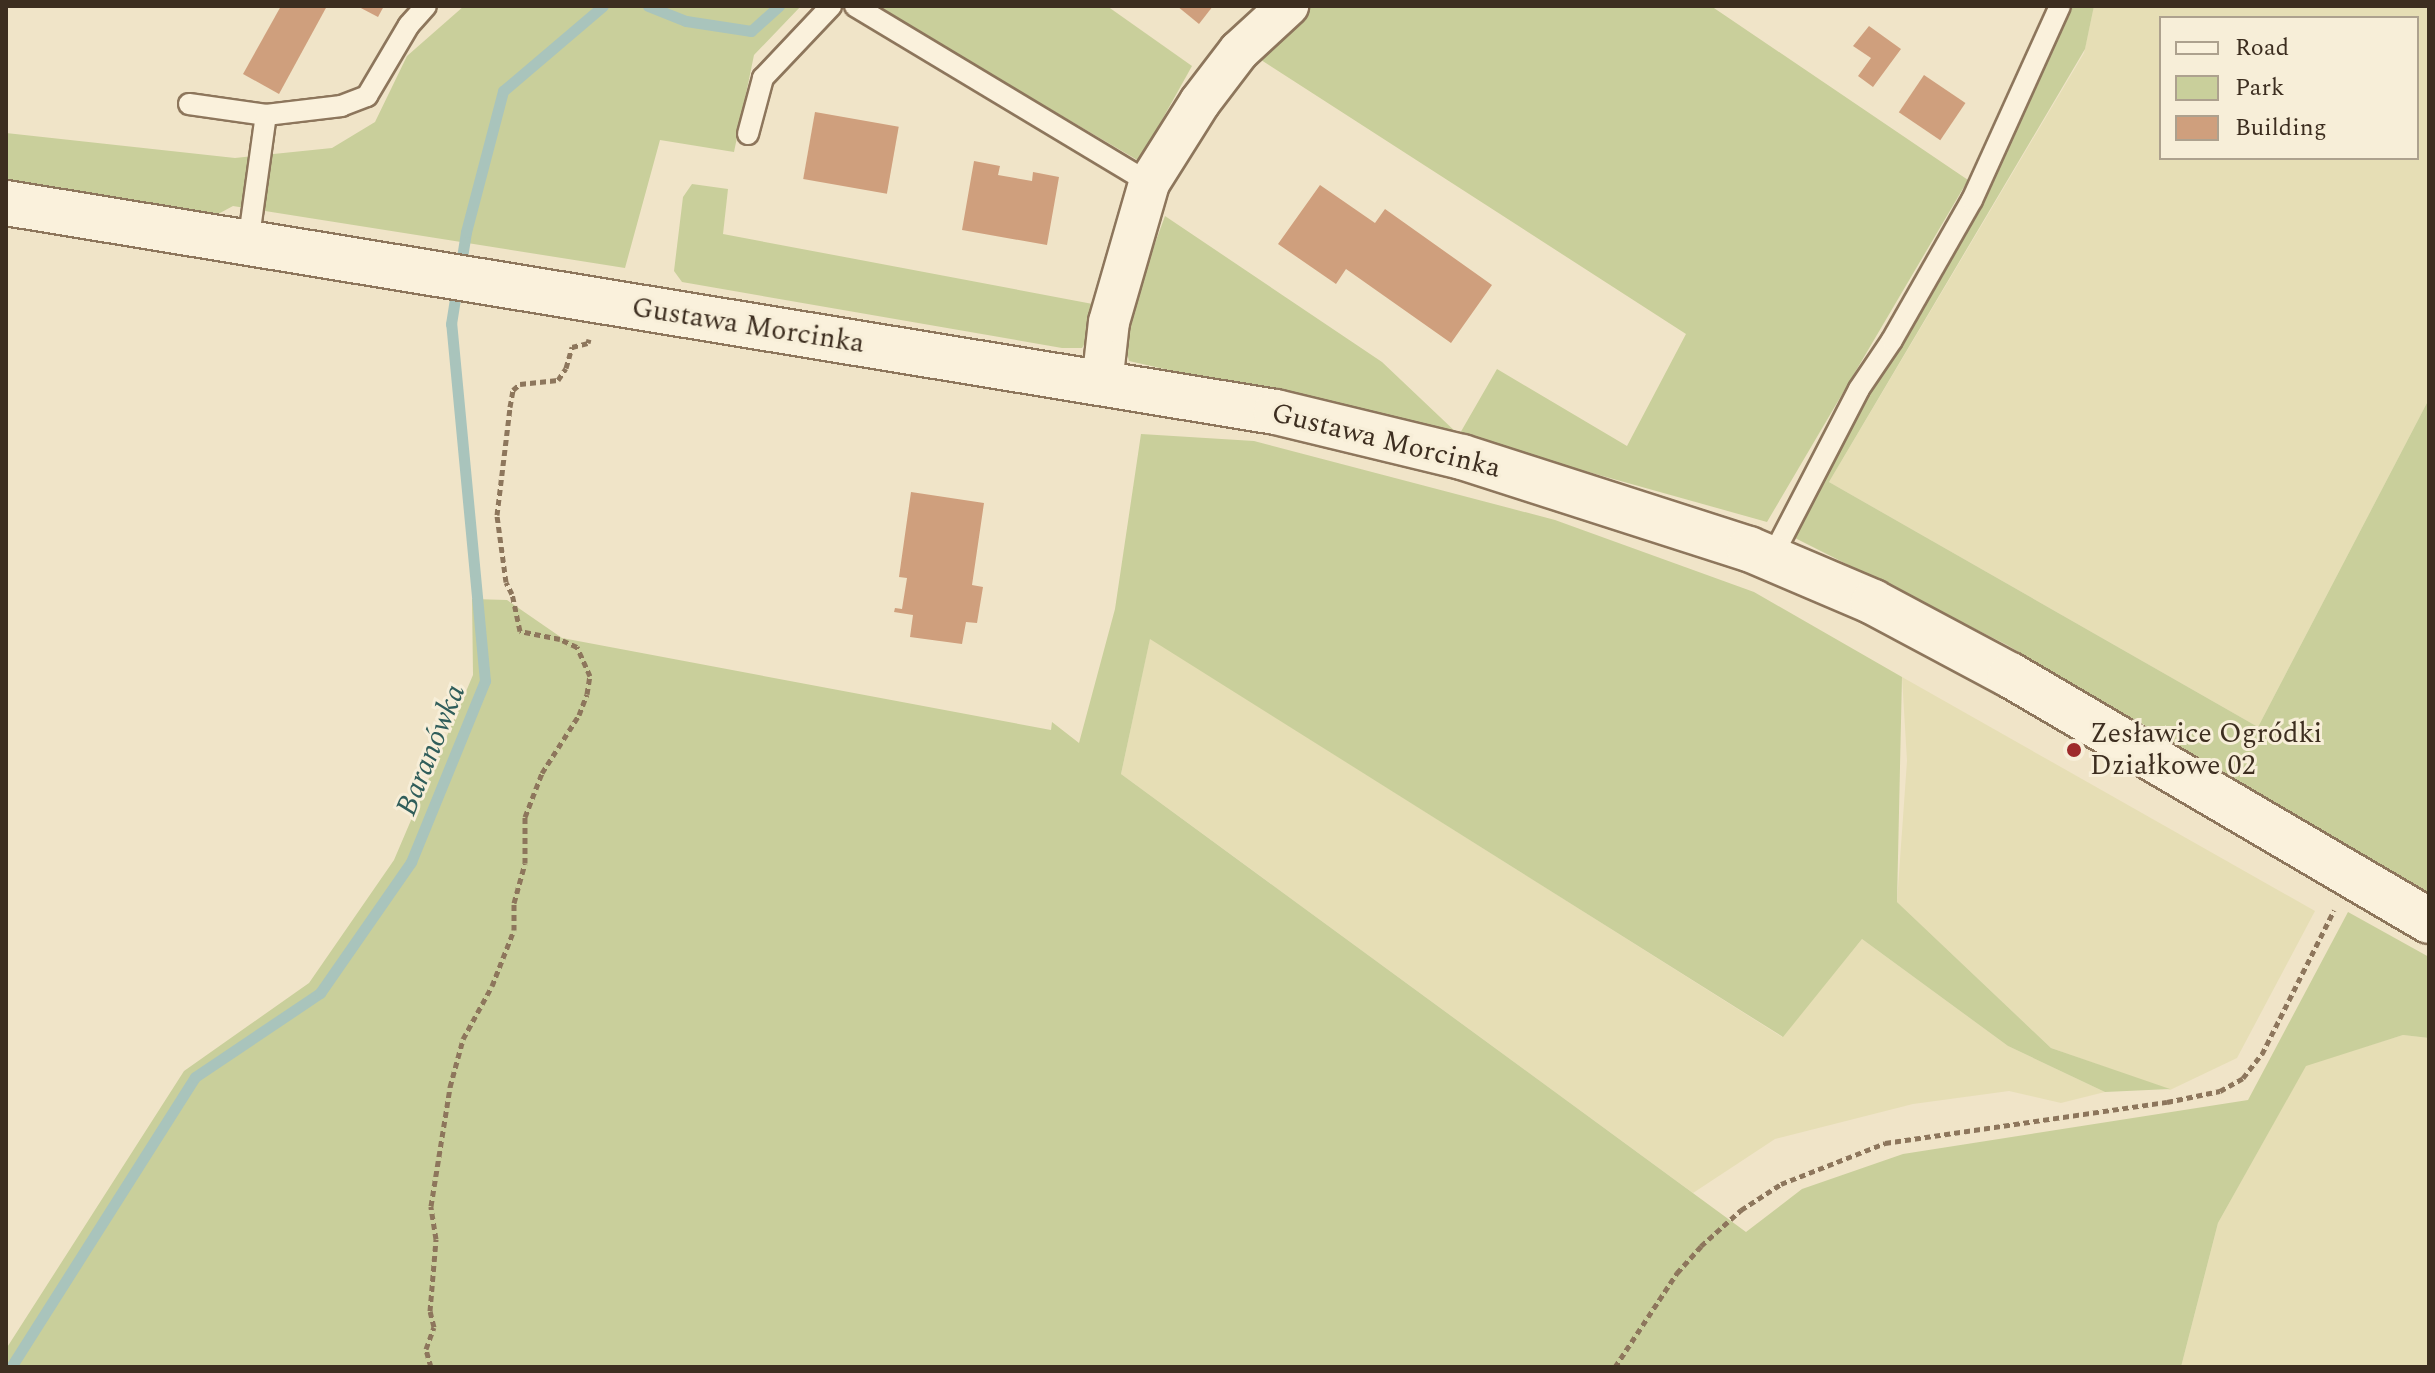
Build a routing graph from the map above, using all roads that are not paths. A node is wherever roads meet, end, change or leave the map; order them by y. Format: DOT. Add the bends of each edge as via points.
graph roads {
  1 [pos="426,6"];
  2 [pos="831,6"];
  3 [pos="855,6"];
  4 [pos="1288,6"];
  5 [pos="2060,6"];
  6 [pos="189,104"];
  7 [pos="266,115"];
  8 [pos="748,134"];
  9 [pos="1149,183"];
  10 [pos="6,203"];
  11 [pos="248,244"];
  12 [pos="1102,384"];
  13 [pos="1771,559"];
  14 [pos="2429,921"];
  1 -- 7 [label="lane" via="367,96 341,106"];
  2 -- 8 [label="lane" via="763,78"];
  3 -- 9 [label="lane"];
  4 -- 9 [label="street" via="1239,51"];
  5 -- 13 [label="lane" via="1972,200 1859,389"];
  6 -- 7 [label="lane"];
  7 -- 11 [label="lane"];
  9 -- 12 [label="street" via="1109,322"];
  10 -- 11 [label="street, Gustawa Morcinka"];
  11 -- 12 [label="street, Gustawa Morcinka"];
  12 -- 13 [label="street, Gustawa Morcinka" via="1276,412 1462,457"];
  13 -- 14 [label="street, Gustawa Morcinka" via="1873,602 2010,675"];
}
